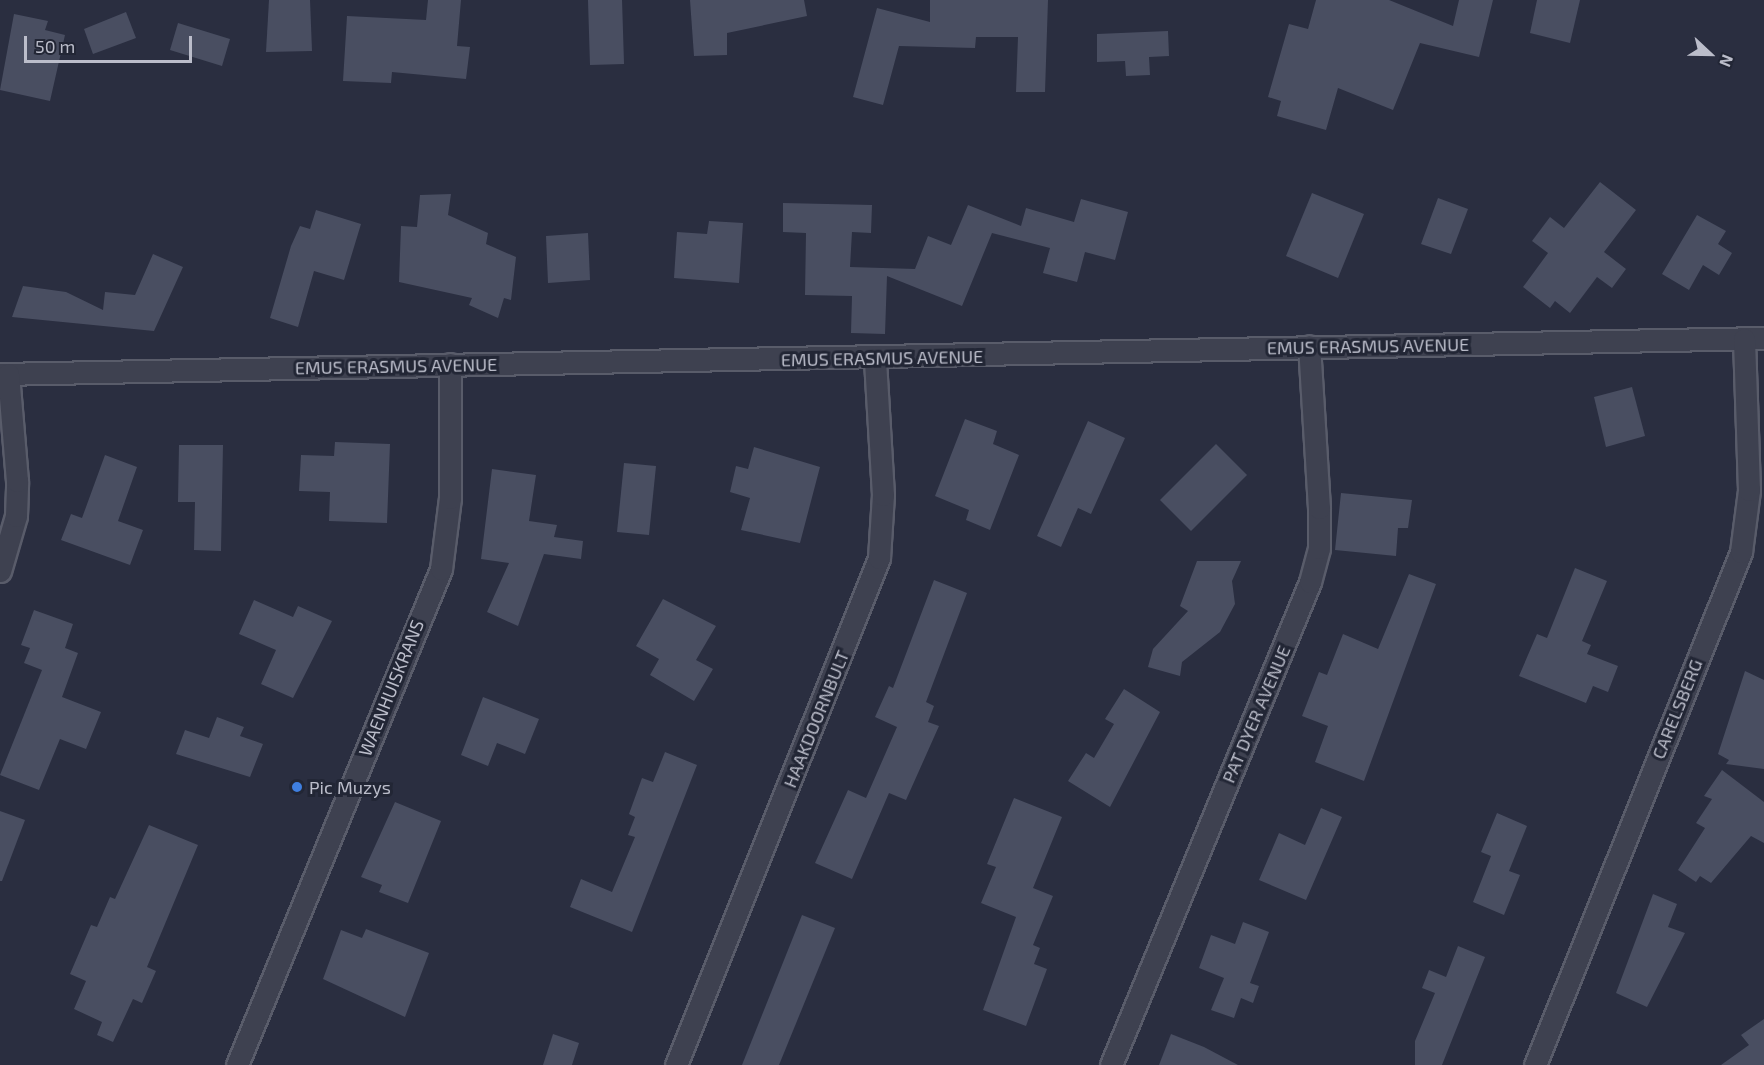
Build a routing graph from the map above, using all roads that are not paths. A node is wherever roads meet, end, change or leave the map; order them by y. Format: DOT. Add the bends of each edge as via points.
graph roads {
  1 [pos="1754,338"];
  2 [pos="1309,346"];
  3 [pos="875,359"];
  4 [pos="450,364"];
  5 [pos="4,374"];
  6 [pos="0,571"];
  7 [pos="237,1065"];
  8 [pos="675,1065"];
  9 [pos="1111,1065"];
  10 [pos="1535,1065"];
  1 -- 2 [label="street, EMUS ERASMUS AVENUE"];
  1 -- 10 [label="street, CARELSBERG" via="1749,490 1741,552"];
  2 -- 3 [label="street, EMUS ERASMUS AVENUE"];
  2 -- 9 [label="street, PAT DYER AVENUE" via="1319,548 1311,582"];
  3 -- 4 [label="street, EMUS ERASMUS AVENUE"];
  3 -- 8 [label="street, HAAKDOORNBULT" via="883,495 879,558"];
  4 -- 5 [label="street, EMUS ERASMUS AVENUE"];
  4 -- 7 [label="street, WAENHUISKRANS" via="450,498 441,569"];
  5 -- 6 [label="street" via="17,481 16,516"];
}
